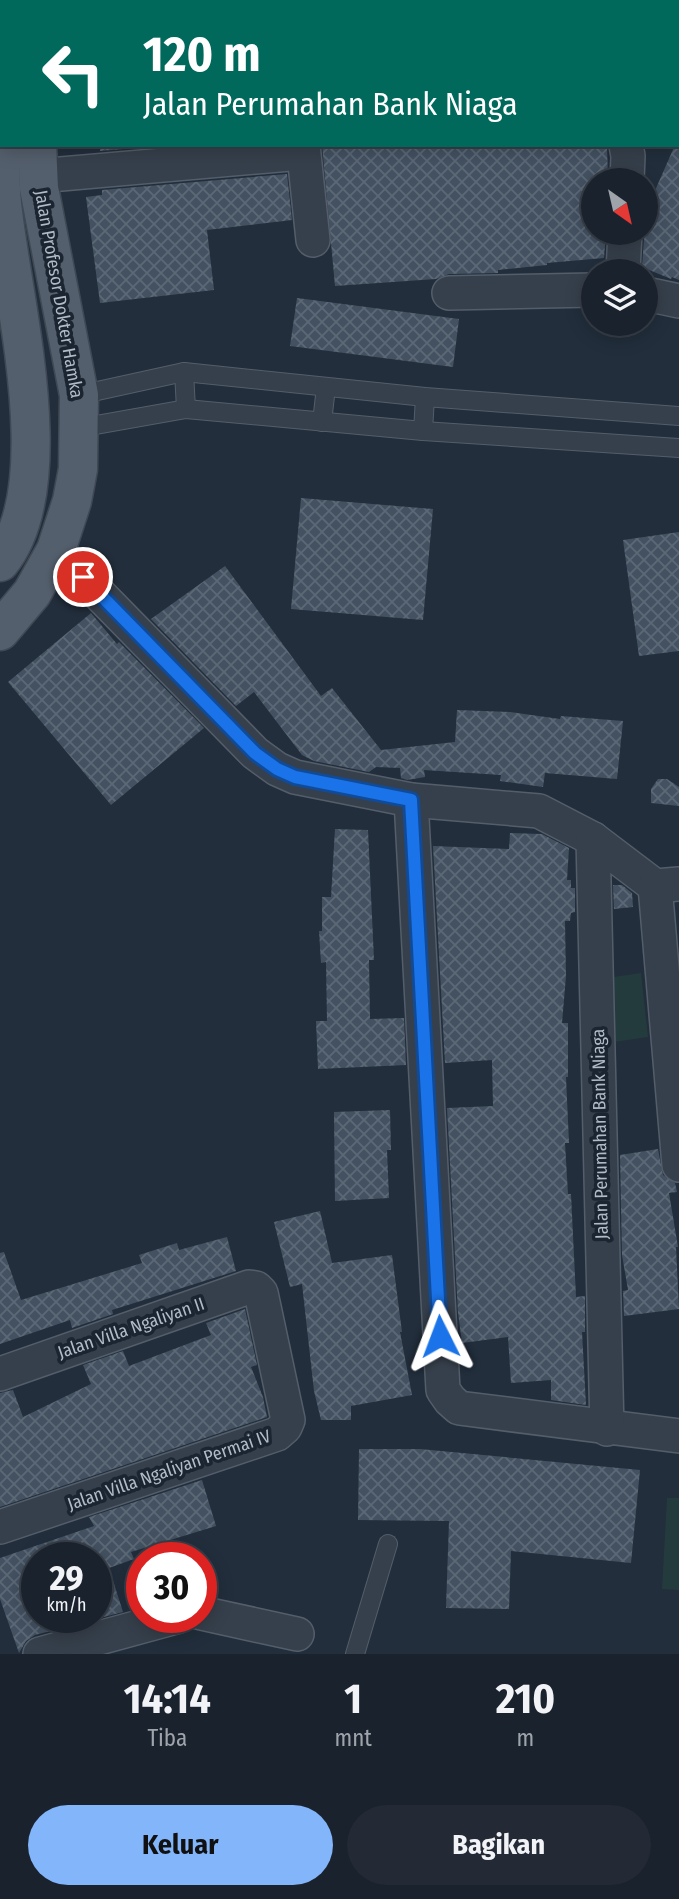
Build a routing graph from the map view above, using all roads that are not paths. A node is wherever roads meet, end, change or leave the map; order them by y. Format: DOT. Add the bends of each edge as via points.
graph roads {
  1 [pos="626,147"];
  2 [pos="302,149"];
  3 [pos="0,150"];
  4 [pos="37,161"];
  5 [pos="628,168"];
  6 [pos="313,240"];
  7 [pos="7,280"];
  8 [pos="581,290"];
  9 [pos="449,293"];
  10 [pos="658,297"];
  11 [pos="679,301"];
  12 [pos="184,373"];
  13 [pos="326,387"];
  14 [pos="425,397"];
  15 [pos="29,401"];
  16 [pos="186,410"];
  17 [pos="79,411"];
  18 [pos="679,416"];
  19 [pos="322,422"];
  20 [pos="423,431"];
  21 [pos="32,439"];
  22 [pos="679,447"];
  23 [pos="56,550"];
  24 [pos="0,562"];
  25 [pos="0,631"];
  26 [pos="411,800"];
  27 [pos="593,839"];
  28 [pos="667,885"];
  29 [pos="679,1164"];
  30 [pos="261,1293"];
  31 [pos="0,1374"];
  32 [pos="607,1429"];
  33 [pos="679,1436"];
  34 [pos="0,1527"];
  35 [pos="388,1544"];
  36 [pos="217,1616"];
  37 [pos="126,1631"];
  38 [pos="297,1634"];
  39 [pos="40,1654"];
  40 [pos="355,1654"];
  1 -- 5 [label="street"];
  2 -- 4 [label="street"];
  2 -- 6 [label="street"];
  3 -- 7 [label="main road"];
  4 -- 17 [label="main road, Jalan Profesor Dokter Hamka"];
  7 -- 15 [label="main road"];
  8 -- 9 [label="street"];
  10 -- 11 [label="street"];
  12 -- 13 [label="lane"];
  12 -- 16 [label="lane"];
  12 -- 17 [label="lane"];
  13 -- 14 [label="lane"];
  13 -- 19 [label="lane"];
  14 -- 18 [label="lane"];
  14 -- 20 [label="lane"];
  15 -- 17 [label="main road"];
  15 -- 21 [label="main road"];
  16 -- 17 [label="lane"];
  16 -- 19 [label="lane"];
  17 -- 21 [label="main road"];
  17 -- 23 [label="main road, Jalan Profesor Dokter Hamka" via="78,469"];
  19 -- 20 [label="lane"];
  20 -- 22 [label="lane"];
  21 -- 24 [label="main road" via="28,493 19,528"];
  23 -- 25 [label="main road, Jalan Profesor Dokter Hamka" via="32,593"];
  23 -- 26 [label="street" via="255,753 277,769 295,777"];
  26 -- 27 [label="street" via="539,811"];
  26 -- 32 [label="street" via="443,1390 460,1408"];
  27 -- 28 [label="street"];
  27 -- 32 [label="street, Jalan Perumahan Bank Niaga"];
  28 -- 29 [label="street"];
  30 -- 31 [label="street, Jalan Villa Ngaliyan II" via="249,1287"];
  30 -- 34 [label="street, Jalan Villa Ngaliyan Permai IV" via="288,1420 285,1427 277,1434"];
  32 -- 33 [label="street"];
  35 -- 40 [label="lane"];
  36 -- 38 [label="street"];
  37 -- 39 [label="street"];
}
